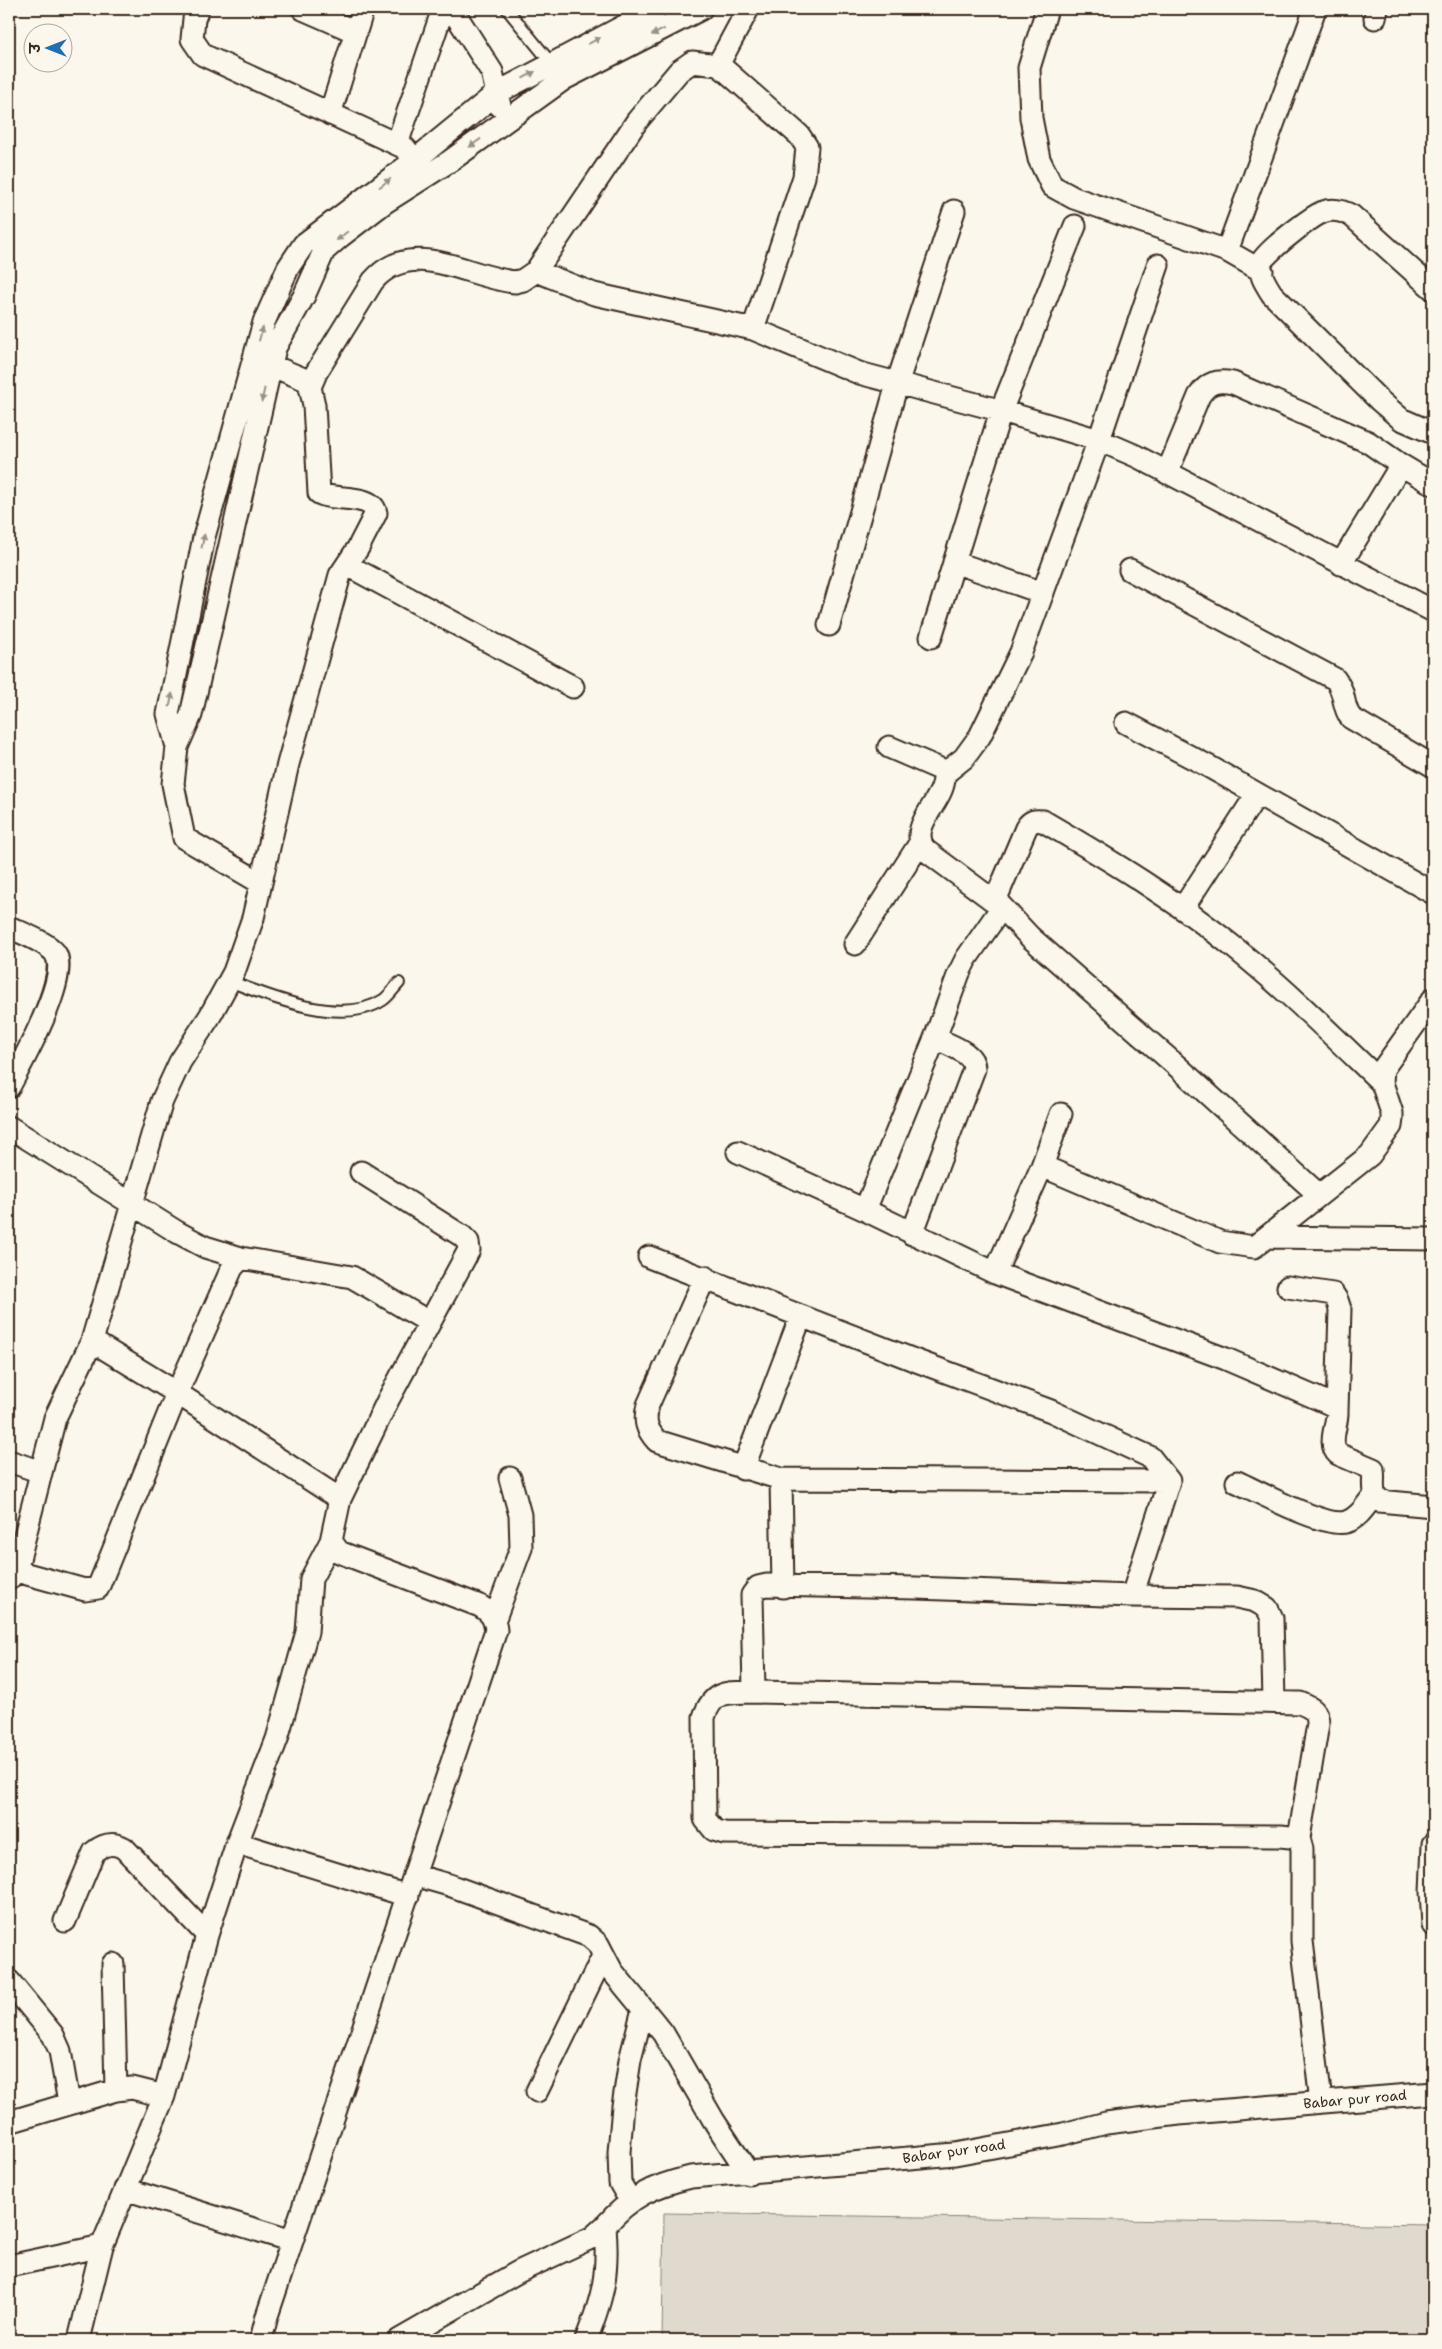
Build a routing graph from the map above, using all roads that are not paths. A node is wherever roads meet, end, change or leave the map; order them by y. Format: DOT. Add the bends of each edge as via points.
graph roads {
  1 [pos="198,9"];
  2 [pos="303,9"];
  3 [pos="363,9"];
  4 [pos="443,9"];
  5 [pos="452,9"];
  6 [pos="507,9"];
  7 [pos="656,9"];
  8 [pos="701,9"];
  9 [pos="748,9"];
  10 [pos="1047,9"];
  11 [pos="1315,9"];
  12 [pos="356,32"];
  13 [pos="551,63"];
  14 [pos="718,66"];
  15 [pos="497,93"];
  16 [pos="330,114"];
  17 [pos="504,121"];
  18 [pos="397,144"];
  19 [pos="421,168"];
  20 [pos="954,211"];
  21 [pos="1075,226"];
  22 [pos="1227,251"];
  23 [pos="1158,265"];
  24 [pos="536,271"];
  25 [pos="1262,271"];
  26 [pos="1433,289"];
  27 [pos="753,329"];
  28 [pos="270,365"];
  29 [pos="311,382"];
  30 [pos="896,384"];
  31 [pos="1001,411"];
  32 [pos="1433,433"];
  33 [pos="1099,440"];
  34 [pos="1401,465"];
  35 [pos="1166,473"];
  36 [pos="1433,484"];
  37 [pos="954,562"];
  38 [pos="1340,564"];
  39 [pos="347,565"];
  40 [pos="1130,570"];
  41 [pos="1043,593"];
  42 [pos="1433,610"];
  43 [pos="829,625"];
  44 [pos="931,637"];
  45 [pos="573,687"];
  46 [pos="1126,723"];
  47 [pos="178,747"];
  48 [pos="889,747"];
  49 [pos="1433,766"];
  50 [pos="944,774"];
  51 [pos="1257,794"];
  52 [pos="920,843"];
  53 [pos="261,883"];
  54 [pos="1433,892"];
  55 [pos="998,904"];
  56 [pos="1183,908"];
  57 [pos="9,927"];
  58 [pos="855,944"];
  59 [pos="229,981"];
  60 [pos="399,983"];
  61 [pos="1433,1000"];
  62 [pos="935,1038"];
  63 [pos="1382,1083"];
  64 [pos="9,1087"];
  65 [pos="1061,1114"];
  66 [pos="9,1127"];
  67 [pos="738,1152"];
  68 [pos="1043,1164"];
  69 [pos="361,1172"];
  70 [pos="1318,1194"];
  71 [pos="131,1204"];
  72 [pos="865,1210"];
  73 [pos="912,1234"];
  74 [pos="1268,1237"];
  75 [pos="1433,1239"];
  76 [pos="649,1257"];
  77 [pos="241,1258"];
  78 [pos="995,1274"];
  79 [pos="705,1277"];
  80 [pos="1288,1287"];
  81 [pos="802,1316"];
  82 [pos="429,1322"];
  83 [pos="92,1341"];
  84 [pos="178,1393"];
  85 [pos="1337,1411"];
  86 [pos="9,1460"];
  87 [pos="744,1469"];
  88 [pos="41,1472"];
  89 [pos="510,1478"];
  90 [pos="781,1479"];
  91 [pos="1169,1481"];
  92 [pos="1237,1482"];
  93 [pos="1374,1495"];
  94 [pos="340,1499"];
  95 [pos="1433,1506"];
  96 [pos="331,1541"];
  97 [pos="12,1575"];
  98 [pos="783,1587"];
  99 [pos="1132,1596"];
  100 [pos="494,1620"];
  101 [pos="754,1692"];
  102 [pos="1274,1702"];
  103 [pos="1299,1838"];
  104 [pos="237,1843"];
  105 [pos="1433,1844"];
  106 [pos="414,1875"];
  107 [pos="408,1896"];
  108 [pos="65,1921"];
  109 [pos="1433,1925"];
  110 [pos="207,1935"];
  111 [pos="603,1956"];
  112 [pos="113,1964"];
  113 [pos="9,1981"];
  114 [pos="643,2009"];
  115 [pos="116,2090"];
  116 [pos="537,2091"];
  117 [pos="1433,2093"];
  118 [pos="164,2096"];
  119 [pos="1321,2102"];
  120 [pos="69,2103"];
  121 [pos="9,2122"];
  122 [pos="750,2174"];
  123 [pos="125,2189"];
  124 [pos="631,2202"];
  125 [pos="605,2226"];
  126 [pos="292,2241"];
  127 [pos="102,2246"];
  128 [pos="9,2266"];
  129 [pos="79,2340"];
  130 [pos="261,2340"];
  131 [pos="399,2340"];
  132 [pos="586,2340"];
  1 -- 16 [label="street" via="192,39 203,55"];
  2 -- 12 [label="street"];
  3 -- 12 [label="street"];
  4 -- 18 [label="street"];
  5 -- 15 [label="street" via="492,72"];
  6 -- 13 [label="lane"];
  13 -- 7 [label="street, one-way"];
  8 -- 17 [label="street, one-way" via="564,79"];
  9 -- 14 [label="street"];
  10 -- 22 [label="street" via="1029,68 1039,159 1052,186 1074,198"];
  11 -- 22 [label="street"];
  12 -- 16 [label="street"];
  15 -- 13 [label="street, one-way"];
  14 -- 24 [label="street" via="692,62 679,71 637,121"];
  14 -- 27 [label="street" via="799,135 808,147 804,177"];
  15 -- 17 [label="street"];
  15 -- 19 [label="street"];
  16 -- 18 [label="street"];
  17 -- 19 [label="street, one-way"];
  18 -- 19 [label="street" via="405,148"];
  19 -- 28 [label="street, one-way" via="384,203 324,251 275,348"];
  47 -- 19 [label="street, one-way" via="168,714 204,537 264,322 288,268 304,244"];
  20 -- 30 [label="street"];
  21 -- 31 [label="street"];
  22 -- 25 [label="street"];
  23 -- 33 [label="street"];
  24 -- 27 [label="street" via="594,294"];
  24 -- 29 [label="street" via="515,282 432,260 393,266 373,281"];
  25 -- 26 [label="street" via="1261,263 1271,248 1322,212 1342,210"];
  25 -- 32 [label="street" via="1272,294 1380,401 1401,419"];
  27 -- 30 [label="street" via="859,373"];
  28 -- 29 [label="street"];
  28 -- 47 [label="street, one-way" via="191,714"];
  29 -- 39 [label="street" via="319,493 332,498 364,500 375,508 374,520"];
  30 -- 31 [label="street"];
  30 -- 43 [label="street"];
  31 -- 33 [label="street"];
  31 -- 37 [label="street"];
  33 -- 35 [label="street"];
  33 -- 41 [label="street"];
  34 -- 35 [label="street" via="1368,442 1233,383 1216,381 1206,386 1199,396"];
  34 -- 36 [label="street"];
  34 -- 38 [label="street"];
  35 -- 38 [label="street"];
  37 -- 41 [label="street"];
  37 -- 44 [label="street"];
  38 -- 42 [label="street"];
  39 -- 45 [label="street"];
  39 -- 53 [label="street" via="340,574 326,620"];
  40 -- 49 [label="street" via="1335,679 1343,688 1351,718"];
  41 -- 50 [label="street" via="1021,652 980,736 964,758"];
  46 -- 51 [label="street"];
  47 -- 53 [label="street" via="173,784 184,838"];
  48 -- 50 [label="street"];
  50 -- 52 [label="street" via="943,786 923,824"];
  51 -- 54 [label="street"];
  51 -- 56 [label="street"];
  52 -- 55 [label="street"];
  52 -- 58 [label="street"];
  53 -- 59 [label="street" via="253,918"];
  55 -- 56 [label="street" via="1026,828 1036,820 1120,866"];
  55 -- 62 [label="street" via="966,959"];
  55 -- 70 [label="street" via="1030,938"];
  56 -- 63 [label="street" via="1298,1002"];
  57 -- 64 [label="street" via="54,952 59,964 58,976 36,1035"];
  59 -- 60 [label="lane" via="273,998 314,1008 354,1010 385,999"];
  59 -- 71 [label="street" via="172,1076"];
  61 -- 63 [label="street" via="1386,1064"];
  62 -- 72 [label="street"];
  62 -- 73 [label="street" via="969,1055 974,1070"];
  63 -- 70 [label="street" via="1392,1113 1391,1126 1370,1155"];
  65 -- 68 [label="street"];
  66 -- 71 [label="street"];
  67 -- 72 [label="street"];
  68 -- 74 [label="street" via="1220,1242 1254,1247"];
  68 -- 78 [label="street"];
  69 -- 82 [label="street" via="468,1242 469,1250"];
  70 -- 74 [label="street"];
  71 -- 77 [label="street" via="205,1247"];
  71 -- 83 [label="street"];
  72 -- 73 [label="street"];
  73 -- 78 [label="street"];
  74 -- 75 [label="street"];
  76 -- 79 [label="street"];
  77 -- 82 [label="street" via="352,1277"];
  77 -- 84 [label="street" via="232,1268"];
  78 -- 85 [label="street" via="1226,1359 1328,1403"];
  79 -- 81 [label="street"];
  79 -- 87 [label="street" via="645,1418 648,1431 657,1441"];
  80 -- 85 [label="street" via="1333,1294 1337,1300 1340,1309"];
  81 -- 87 [label="street"];
  81 -- 91 [label="street" via="1052,1411 1150,1457"];
  82 -- 94 [label="street"];
  83 -- 84 [label="street"];
  83 -- 88 [label="street" via="55,1418"];
  84 -- 94 [label="street"];
  84 -- 97 [label="street" via="98,1588 85,1590"];
  85 -- 93 [label="street" via="1334,1450 1372,1469"];
  86 -- 88 [label="street"];
  87 -- 90 [label="street"];
  88 -- 97 [label="street"];
  89 -- 100 [label="street" via="520,1515 521,1548"];
  90 -- 91 [label="street"];
  90 -- 98 [label="street"];
  91 -- 99 [label="street"];
  92 -- 93 [label="street" via="1336,1523 1355,1517"];
  93 -- 95 [label="street" via="1379,1501"];
  94 -- 96 [label="street"];
  96 -- 100 [label="street" via="339,1552 480,1606"];
  96 -- 104 [label="street" via="311,1579 309,1622 304,1645 277,1740"];
  98 -- 99 [label="street"];
  98 -- 101 [label="street" via="758,1587 752,1595"];
  99 -- 102 [label="street" via="1237,1597 1267,1608 1272,1618"];
  100 -- 106 [label="street" via="496,1630"];
  101 -- 102 [label="street"];
  101 -- 103 [label="street" via="716,1696 704,1717 706,1819 714,1830 724,1833"];
  102 -- 103 [label="street" via="1300,1703 1318,1715"];
  103 -- 119 [label="street" via="1302,1848 1302,1942"];
  104 -- 107 [label="street"];
  104 -- 110 [label="street"];
  105 -- 109 [label="street" via="1430,1892"];
  106 -- 107 [label="street"];
  106 -- 111 [label="street" via="583,1933 598,1944"];
  107 -- 126 [label="street"];
  108 -- 110 [label="street" via="94,1852 102,1846 114,1845 124,1848"];
  110 -- 118 [label="street"];
  111 -- 114 [label="street"];
  111 -- 116 [label="street"];
  112 -- 115 [label="street"];
  113 -- 120 [label="street" via="53,2035 60,2051"];
  114 -- 122 [label="street" via="663,2033 714,2121"];
  114 -- 124 [label="street" via="630,2060 619,2152 620,2183"];
  115 -- 118 [label="street" via="132,2088"];
  115 -- 120 [label="street"];
  117 -- 119 [label="street, Babar pur road"];
  118 -- 123 [label="street"];
  119 -- 122 [label="street, Babar pur road" via="1106,2122 1063,2134 954,2154"];
  120 -- 121 [label="street"];
  122 -- 124 [label="street, Babar pur road" via="692,2177 661,2184"];
  123 -- 126 [label="street"];
  123 -- 127 [label="street"];
  124 -- 125 [label="street, Babar pur road"];
  125 -- 131 [label="street, Babar pur road" via="593,2237 518,2272"];
  125 -- 132 [label="street" via="606,2277"];
  126 -- 130 [label="street"];
  127 -- 128 [label="street"];
  127 -- 129 [label="street"];
}
